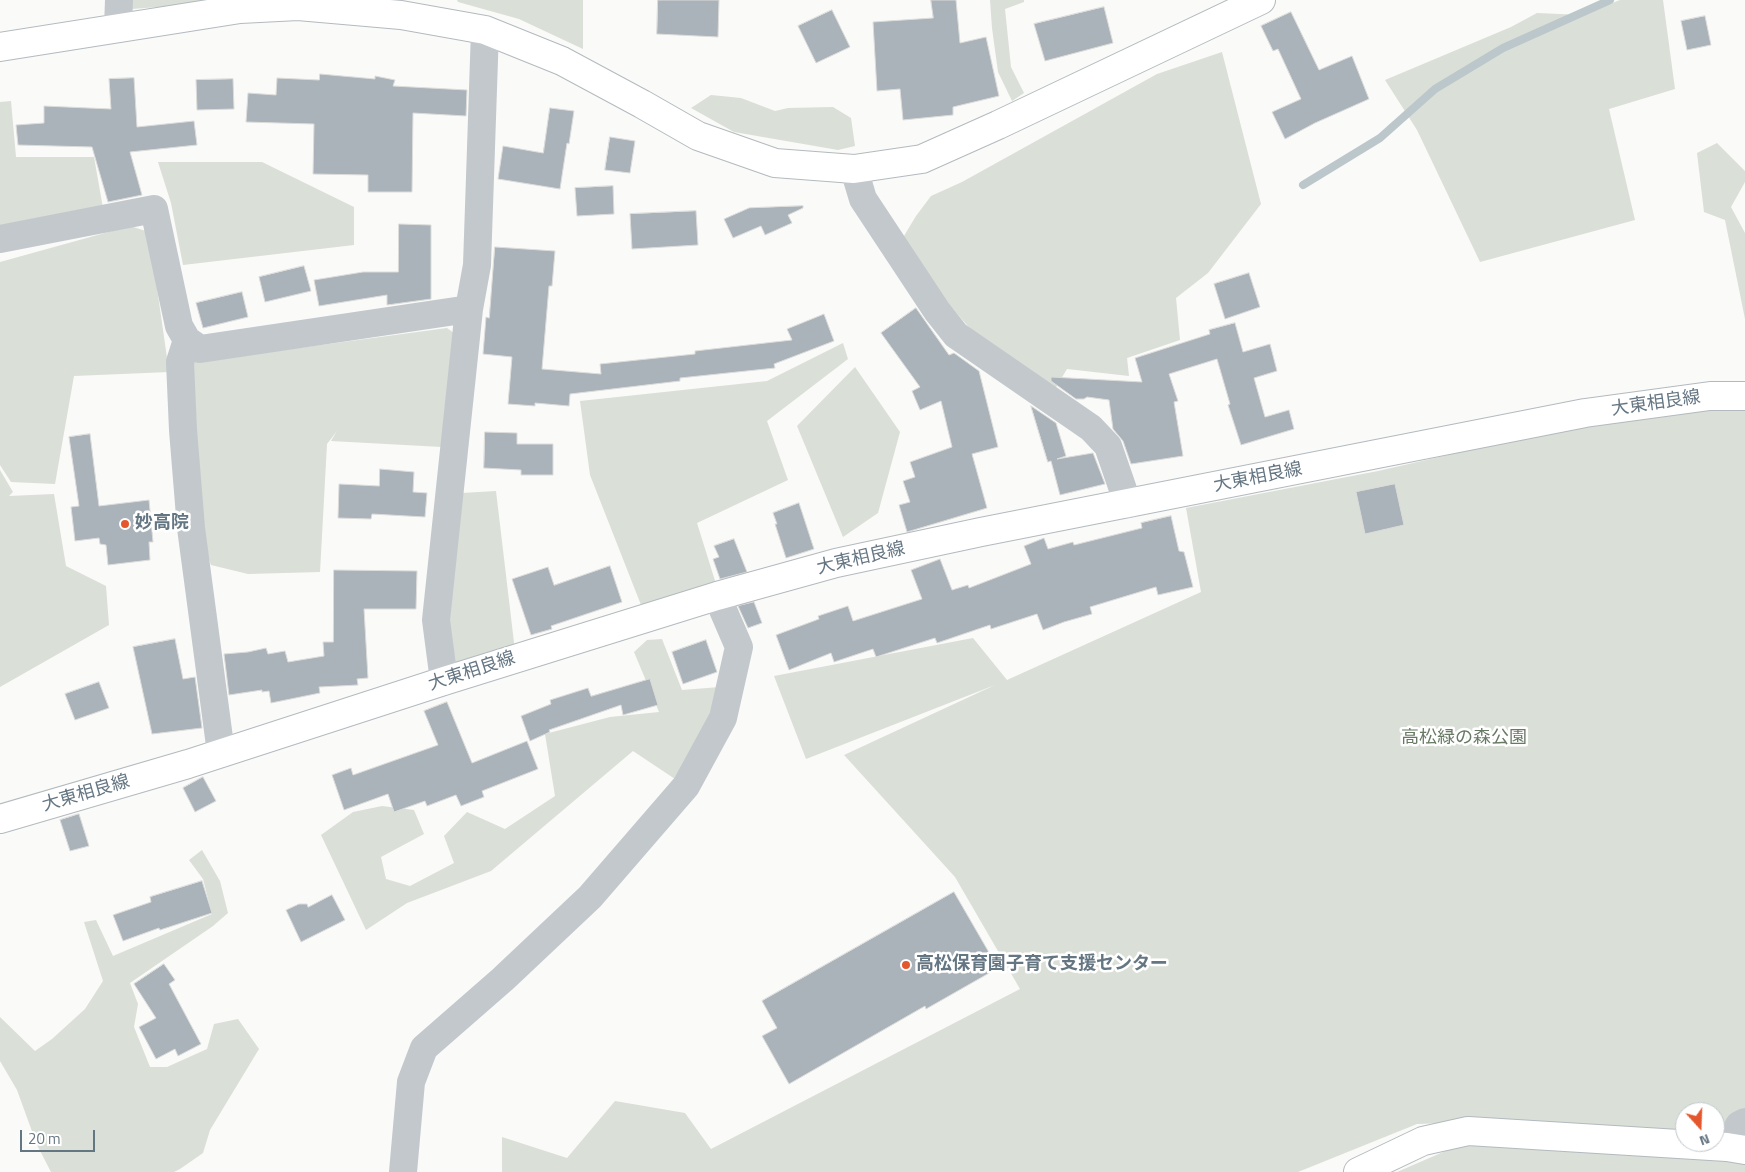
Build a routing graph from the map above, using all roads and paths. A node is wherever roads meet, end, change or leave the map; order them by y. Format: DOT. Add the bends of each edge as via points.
graph roads {
  1 [pos="119,0"];
  2 [pos="1244,4"];
  3 [pos="118,28"];
  4 [pos="485,30"];
  5 [pos="0,47"];
  6 [pos="854,169"];
  7 [pos="0,239"];
  8 [pos="469,309"];
  9 [pos="187,340"];
  10 [pos="1745,396"];
  11 [pos="1128,504"];
  12 [pos="717,596"];
  13 [pos="444,681"];
  14 [pos="220,754"];
  15 [pos="0,819"];
  16 [pos="1745,1122"];
  17 [pos="1736,1148"];
  18 [pos="403,1172"];
  19 [pos="1358,1172"];
  1 -- 3 [label="street"];
  2 -- 6 [label="main road" via="1007,121 922,159"];
  3 -- 4 [label="main road" via="240,9 298,6 401,15"];
  3 -- 5 [label="main road"];
  4 -- 6 [label="main road" via="562,61 698,136 776,163"];
  4 -- 8 [label="street" via="477,265"];
  6 -- 11 [label="street" via="863,199 956,335 1091,428 1108,446"];
  7 -- 9 [label="street" via="154,209 179,326"];
  8 -- 9 [label="street" via="200,349"];
  8 -- 13 [label="street" via="436,620"];
  9 -- 14 [label="street" via="180,362 183,430 191,528"];
  10 -- 11 [label="main road, 大東相良線" via="1710,396 1585,413"];
  11 -- 12 [label="main road, 大東相良線" via="836,563"];
  12 -- 13 [label="main road, 大東相良線"];
  12 -- 18 [label="street" via="739,647 723,718 686,786 590,897 424,1048 411,1082"];
  13 -- 14 [label="main road, 大東相良線"];
  14 -- 15 [label="main road, 大東相良線"];
  16 -- 17 [label="street" via="1739,1125"];
  17 -- 19 [label="main road" via="1468,1131 1423,1141"];
}
